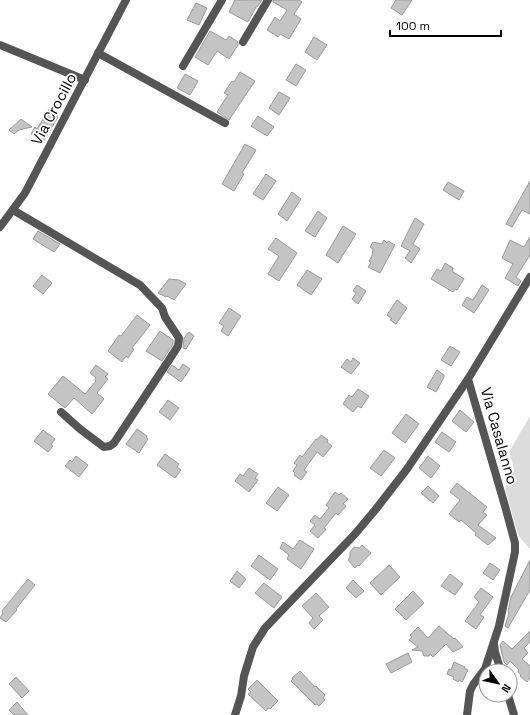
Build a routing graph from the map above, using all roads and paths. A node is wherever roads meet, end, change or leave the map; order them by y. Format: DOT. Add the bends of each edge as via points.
graph roads {
  1 [pos="126,0"];
  2 [pos="222,0"];
  3 [pos="268,0"];
  4 [pos="243,42"];
  5 [pos="0,45"];
  6 [pos="98,53"];
  7 [pos="183,66"];
  8 [pos="85,80"];
  9 [pos="225,123"];
  10 [pos="13,210"];
  11 [pos="0,227"];
  12 [pos="530,277"];
  13 [pos="468,379"];
  14 [pos="61,412"];
  15 [pos="494,641"];
  16 [pos="498,663"];
  17 [pos="510,703"];
  18 [pos="234,715"];
  19 [pos="467,715"];
  20 [pos="514,715"];
  1 -- 6 [label="street, Via Crocillo"];
  2 -- 7 [label="street"];
  3 -- 4 [label="street"];
  5 -- 8 [label="street"];
  6 -- 8 [label="street, Via Crocillo"];
  6 -- 9 [label="street"];
  8 -- 10 [label="street, Via Crocillo" via="25,193"];
  10 -- 11 [label="street, Via Crocillo"];
  10 -- 14 [label="street" via="140,285 162,308 179,338 172,357 110,446 104,447"];
  12 -- 13 [label="street, Via Casalanno"];
  13 -- 15 [label="street, Via Casalanno" via="515,543 507,590"];
  13 -- 18 [label="street" via="407,470 376,509 265,628 253,647"];
  15 -- 16 [label="street"];
  15 -- 19 [label="street, Via Casalanno" via="485,669 472,685"];
  17 -- 20 [label="street"];
}
